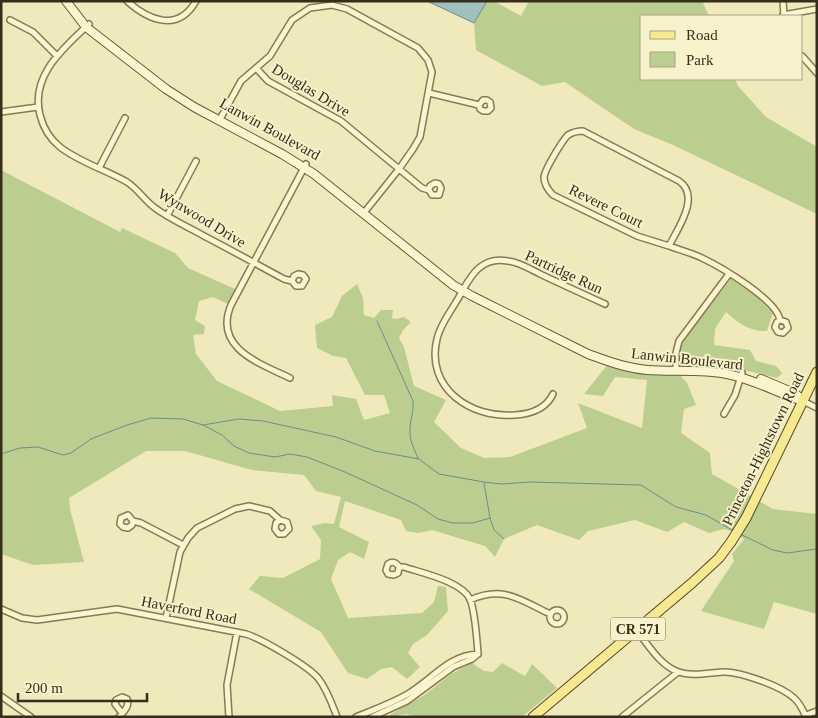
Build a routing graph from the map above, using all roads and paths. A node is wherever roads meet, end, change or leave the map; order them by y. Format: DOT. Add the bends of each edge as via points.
graph roads {
  1 [pos="66,1"];
  2 [pos="71,1"];
  3 [pos="126,1"];
  4 [pos="196,1"];
  5 [pos="307,1"];
  6 [pos="782,1"];
  7 [pos="310,8"];
  8 [pos="817,9"];
  9 [pos="784,15"];
  10 [pos="789,15"];
  11 [pos="10,20"];
  12 [pos="88,25"];
  13 [pos="57,56"];
  14 [pos="803,57"];
  15 [pos="257,69"];
  16 [pos="817,73"];
  17 [pos="429,93"];
  18 [pos="480,105"];
  19 [pos="38,107"];
  20 [pos="1,112"];
  21 [pos="126,118"];
  22 [pos="220,119"];
  23 [pos="196,161"];
  24 [pos="305,166"];
  25 [pos="99,168"];
  26 [pos="399,169"];
  27 [pos="429,190"];
  28 [pos="364,212"];
  29 [pos="167,216"];
  30 [pos="669,246"];
  31 [pos="253,262"];
  32 [pos="730,274"];
  33 [pos="292,281"];
  34 [pos="464,290"];
  35 [pos="605,304"];
  36 [pos="780,320"];
  37 [pos="676,370"];
  38 [pos="817,372"];
  39 [pos="742,375"];
  40 [pos="290,378"];
  41 [pos="553,394"];
  42 [pos="803,401"];
  43 [pos="817,408"];
  44 [pos="724,414"];
  45 [pos="280,520"];
  46 [pos="133,521"];
  47 [pos="183,545"];
  48 [pos="399,567"];
  49 [pos="470,600"];
  50 [pos="1,609"];
  51 [pos="550,614"];
  52 [pos="166,618"];
  53 [pos="636,630"];
  54 [pos="237,632"];
  55 [pos="478,654"];
  56 [pos="678,672"];
  57 [pos="1,696"];
  58 [pos="817,710"];
  59 [pos="806,716"];
  60 [pos="31,717"];
  61 [pos="229,717"];
  62 [pos="338,717"];
  63 [pos="356,717"];
  64 [pos="372,717"];
  65 [pos="533,717"];
  66 [pos="622,717"];
  1 -- 12 [label="street, Lanwin Boulevard"];
  2 -- 12 [label="street, Lanwin Boulevard"];
  3 -- 4 [label="street" via="145,16 163,21 181,17"];
  5 -- 7 [label="street"];
  6 -- 9 [label="street"];
  7 -- 15 [label="street" via="292,20 274,50"];
  7 -- 17 [label="street" via="324,4 339,6 418,48 430,66"];
  8 -- 10 [label="street"];
  11 -- 13 [label="street" via="33,32"];
  12 -- 13 [label="street, Wynwood Drive"];
  12 -- 22 [label="street, Lanwin Boulevard" via="172,94"];
  13 -- 19 [label="street, Wynwood Drive" via="43,76"];
  14 -- 16 [label="street"];
  15 -- 22 [label="street" via="237,87"];
  15 -- 26 [label="street, Douglas Drive" via="268,81 341,121"];
  17 -- 18 [label="street"];
  17 -- 26 [label="street" via="420,137"];
  19 -- 20 [label="street"];
  19 -- 25 [label="street, Wynwood Drive" via="44,127 54,141 67,152"];
  21 -- 25 [label="street"];
  22 -- 24 [label="street, Lanwin Boulevard"];
  23 -- 29 [label="street"];
  24 -- 28 [label="street, Lanwin Boulevard"];
  24 -- 31 [label="street"];
  25 -- 29 [label="street, Wynwood Drive" via="134,187"];
  26 -- 27 [label="street, Douglas Drive"];
  26 -- 28 [label="street"];
  28 -- 34 [label="street, Lanwin Boulevard" via="440,275"];
  29 -- 31 [label="street, Wynwood Drive"];
  30 -- 30 [label="street, Revere Court" via="638,236 550,192 545,183 545,173 567,136 579,131 588,132 685,186 689,203"];
  30 -- 32 [label="street"];
  31 -- 33 [label="street, Wynwood Drive"];
  31 -- 40 [label="street" via="228,311 228,334 243,353"];
  32 -- 36 [label="street" via="763,297 777,311"];
  32 -- 37 [label="street" via="679,341"];
  34 -- 35 [label="street, Partridge Run" via="474,272 483,265 496,260 510,261"];
  34 -- 37 [label="street, Lanwin Boulevard" via="588,354 645,370"];
  34 -- 41 [label="street, Partridge Run" via="442,325 435,348 439,373 452,394 479,412 506,416 535,411 549,402"];
  37 -- 39 [label="street, Lanwin Boulevard"];
  38 -- 42 [label="main road, Princeton-Hightstown Road / CR 571"];
  39 -- 42 [label="street, Lanwin Boulevard"];
  39 -- 44 [label="street"];
  42 -- 43 [label="street"];
  42 -- 53 [label="main road, Princeton-Hightstown Road / CR 571" via="739,531 707,570"];
  45 -- 47 [label="street" via="264,508 242,507 203,524"];
  46 -- 47 [label="street"];
  47 -- 52 [label="street" via="177,559"];
  48 -- 49 [label="street" via="455,585"];
  49 -- 51 [label="street" via="488,593 501,593"];
  49 -- 55 [label="street"];
  50 -- 52 [label="street, Haverford Road" via="37,620 117,609"];
  52 -- 54 [label="street, Haverford Road"];
  53 -- 56 [label="street" via="661,660"];
  53 -- 65 [label="main road, Princeton-Hightstown Road / CR 571"];
  54 -- 61 [label="street" via="227,685"];
  54 -- 62 [label="street, Haverford Road" via="258,638 310,670 323,685"];
  55 -- 63 [label="street" via="460,657 406,695"];
  55 -- 64 [label="street" via="472,660 453,667 407,701"];
  56 -- 59 [label="street" via="745,675 788,693"];
  56 -- 66 [label="street"];
  57 -- 60 [label="street"];
  58 -- 59 [label="street"];
}
